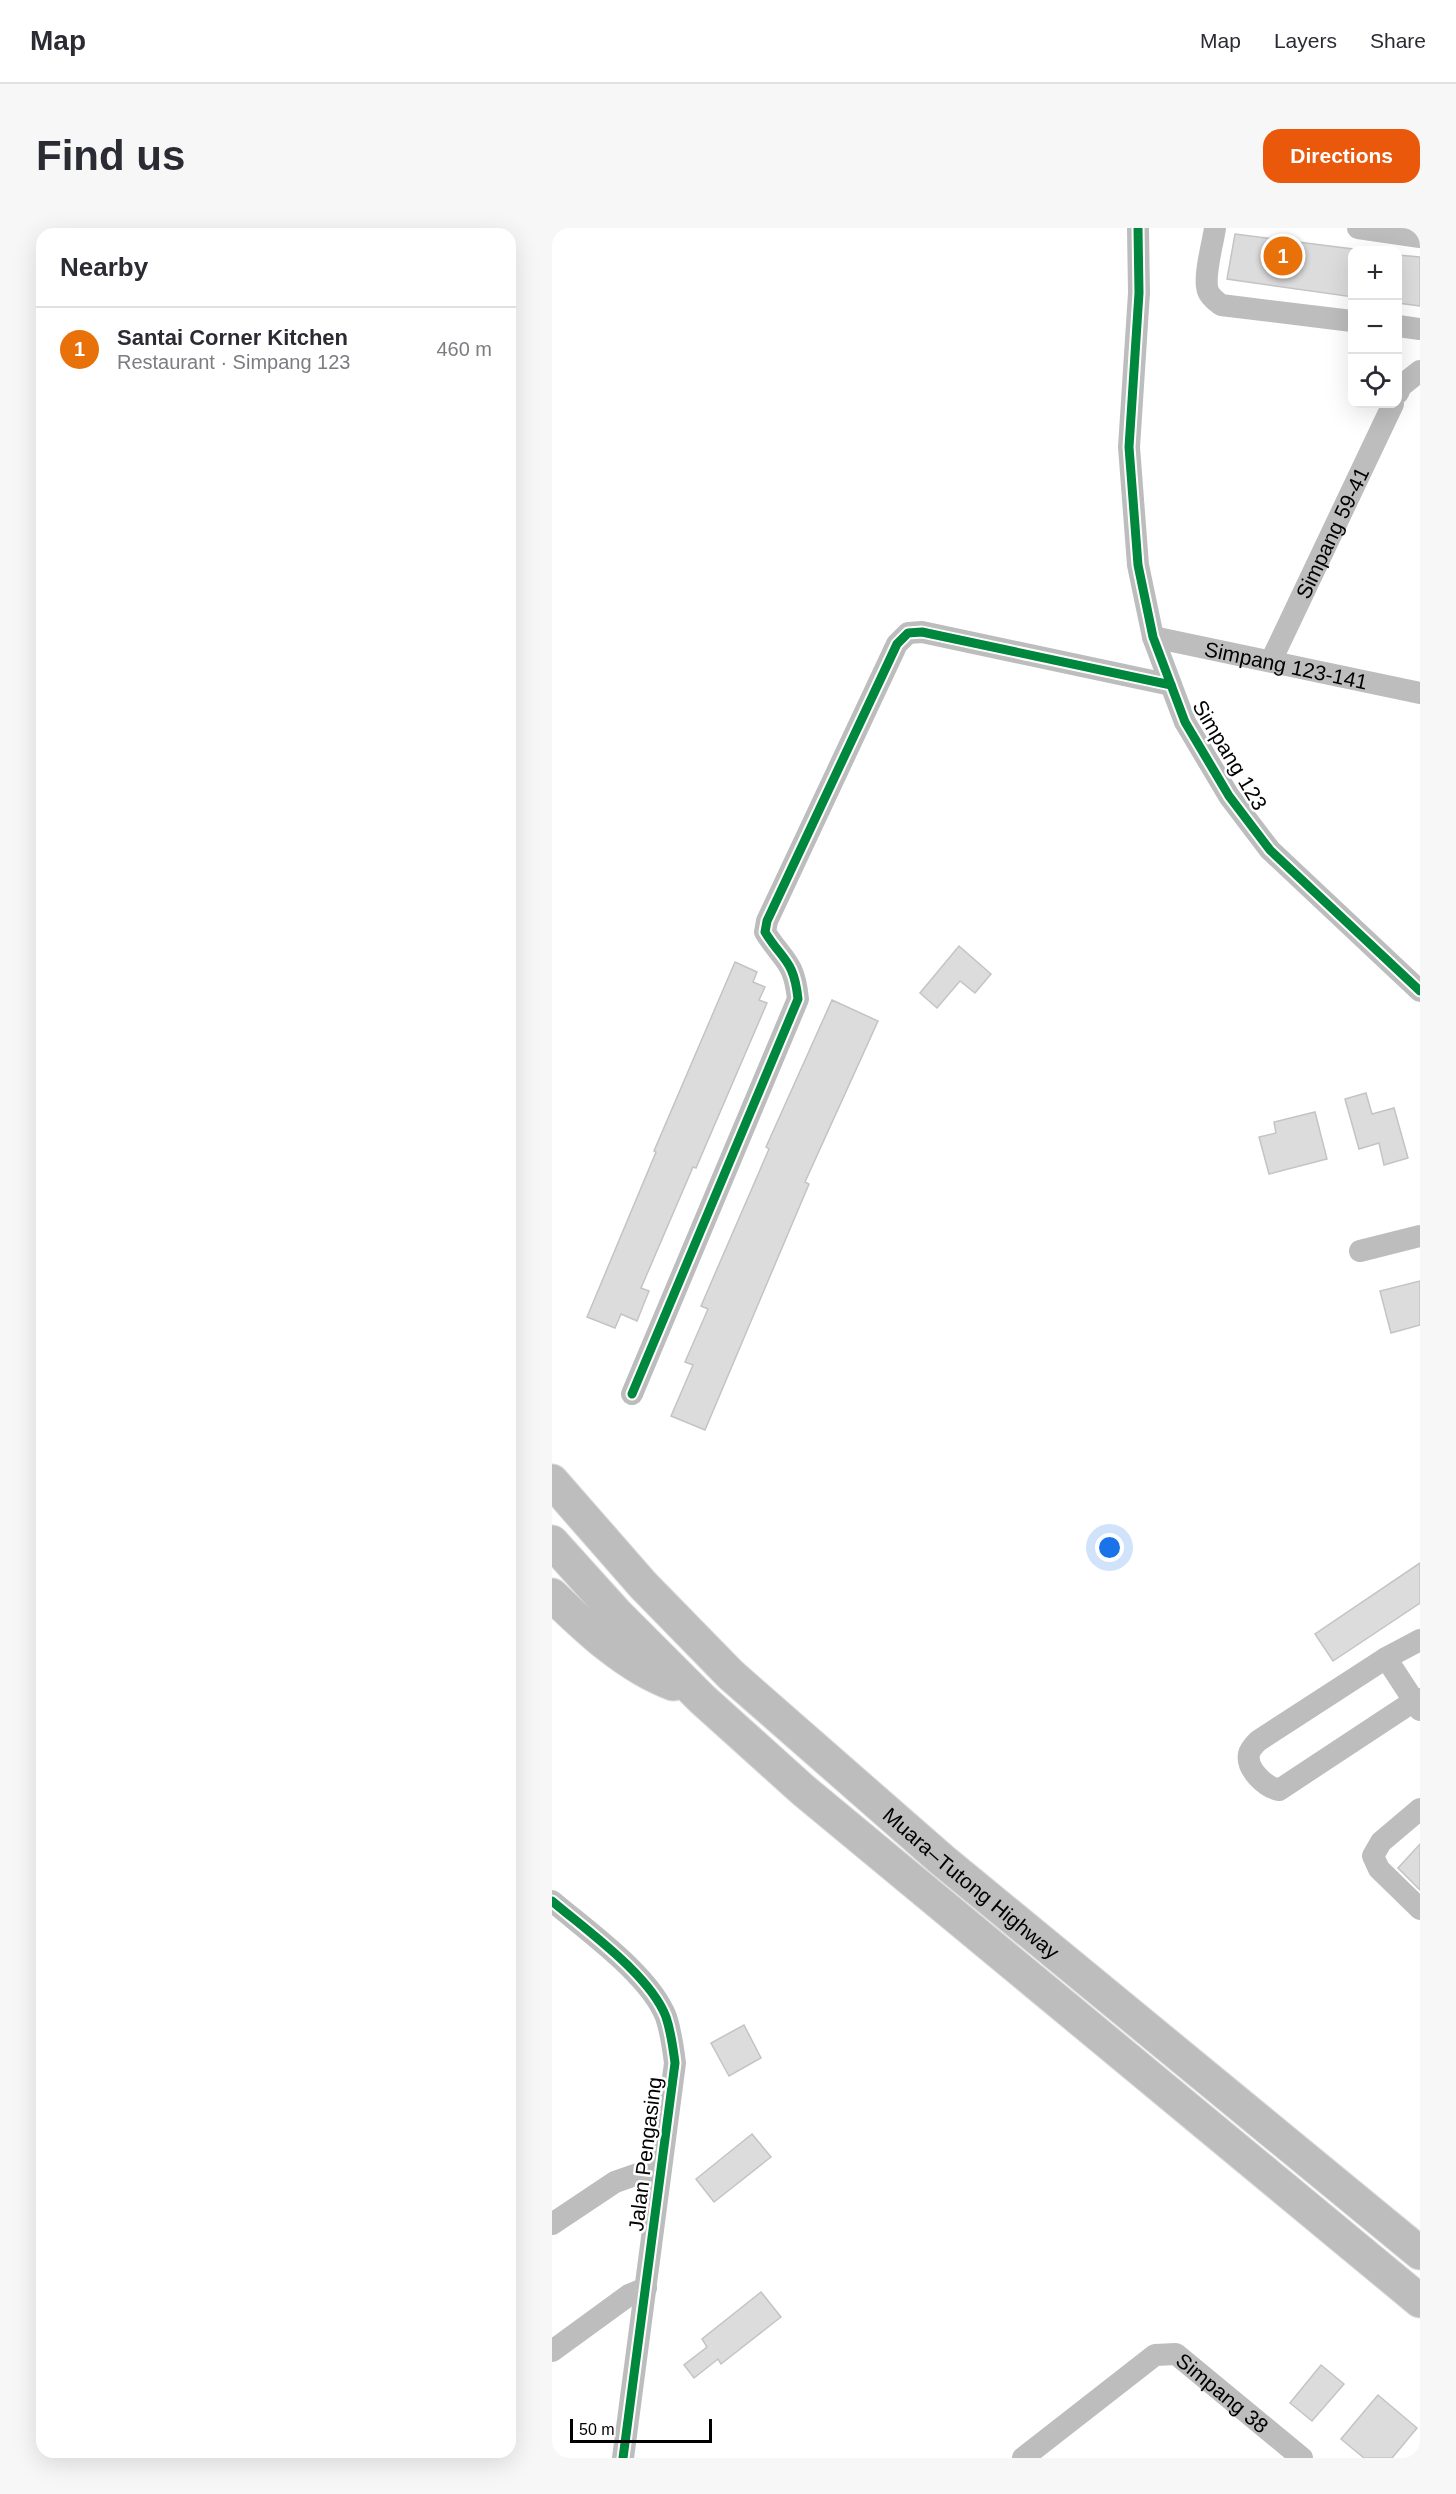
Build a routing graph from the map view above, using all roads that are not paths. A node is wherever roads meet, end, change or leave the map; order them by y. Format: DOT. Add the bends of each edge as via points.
graph roads {
  1 [pos="1138,228"];
  2 [pos="1149,228"];
  3 [pos="1215,228"];
  4 [pos="1358,228"];
  5 [pos="1420,237"];
  6 [pos="1139,293"];
  7 [pos="1348,320"];
  8 [pos="1402,327"];
  9 [pos="1420,329"];
  10 [pos="1420,371"];
  11 [pos="1402,385"];
  12 [pos="1391,408"];
  13 [pos="1154,637"];
  14 [pos="1271,661"];
  15 [pos="1171,685"];
  16 [pos="1420,693"];
  17 [pos="1420,991"];
  18 [pos="1420,1236"];
  19 [pos="1360,1251"];
  20 [pos="633,1394"];
  21 [pos="552,1481"];
  22 [pos="552,1542"];
  23 [pos="552,1595"];
  24 [pos="1420,1640"];
  25 [pos="1386,1658"];
  26 [pos="694,1692"];
  27 [pos="1418,1703"];
  28 [pos="1420,1809"];
  29 [pos="552,1900"];
  30 [pos="1420,1909"];
  31 [pos="660,2175"];
  32 [pos="552,2224"];
  33 [pos="1420,2253"];
  34 [pos="646,2288"];
  35 [pos="1420,2301"];
  36 [pos="552,2350"];
  37 [pos="623,2458"];
  38 [pos="1023,2458"];
  39 [pos="1302,2458"];
  1 -- 6 [label="street, Simpang 123"];
  2 -- 6 [label="street, Simpang 123"];
  3 -- 7 [label="street" via="1207,282 1208,292 1221,305"];
  4 -- 5 [label="street"];
  6 -- 13 [label="street, Simpang 123" via="1129,447 1138,565"];
  8 -- 9 [label="street"];
  10 -- 11 [label="street"];
  12 -- 14 [label="street, Simpang 59-41"];
  13 -- 14 [label="street, Simpang 123-141"];
  13 -- 15 [label="street, Simpang 123"];
  14 -- 16 [label="street, Simpang 123-141"];
  15 -- 17 [label="street, Simpang 123" via="1185,722 1229,796 1270,850"];
  15 -- 20 [label="street" via="922,632 908,633 897,645 768,921 765,932 796,977 798,999"];
  18 -- 19 [label="street"];
  21 -- 33 [label="highway, Muara–Tutong Highway" via="731,1675 941,1859"];
  22 -- 26 [label="highway, Muara–Tutong Highway"];
  23 -- 26 [label="highway" via="583,1625 651,1676"];
  24 -- 25 [label="street"];
  25 -- 27 [label="street"];
  25 -- 27 [label="street" via="1257,1741 1248,1758 1252,1768 1265,1784 1279,1790"];
  26 -- 35 [label="highway, Muara–Tutong Highway" via="803,1790"];
  28 -- 30 [label="street" via="1380,1842 1373,1856 1379,1869"];
  29 -- 31 [label="street, Jalan Pengasing" via="636,1973 665,2014 675,2062"];
  31 -- 32 [label="street" via="638,2174 615,2182"];
  31 -- 34 [label="street, Jalan Pengasing"];
  34 -- 36 [label="street" via="629,2295"];
  34 -- 37 [label="street, Jalan Pengasing"];
  38 -- 39 [label="street, Simpang 38" via="1155,2355 1176,2354"];
}
